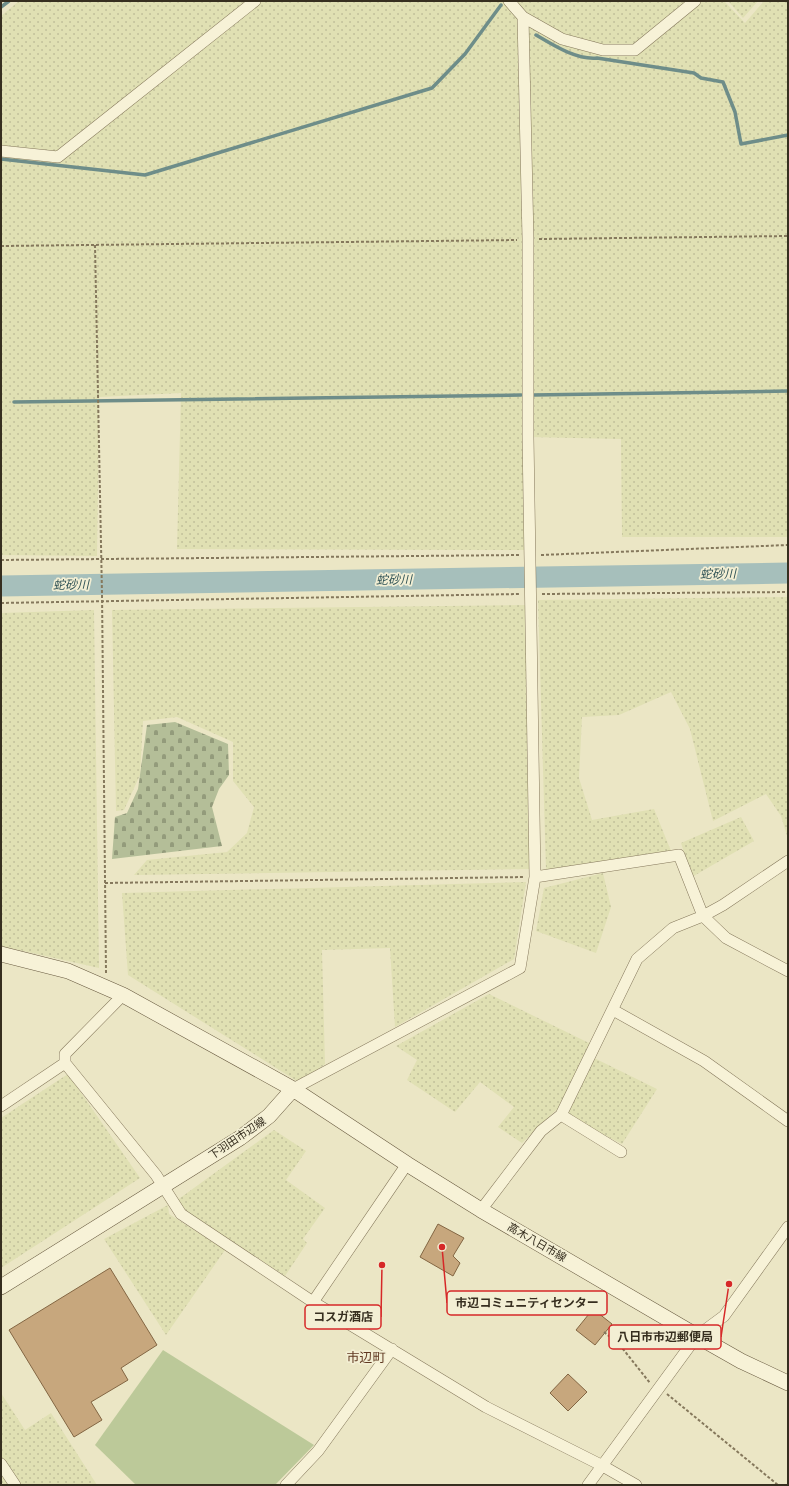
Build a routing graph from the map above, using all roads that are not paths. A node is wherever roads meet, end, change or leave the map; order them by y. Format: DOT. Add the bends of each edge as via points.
graph roads {
  1 [pos="254,1"];
  2 [pos="509,1"];
  3 [pos="695,1"];
  4 [pos="523,17"];
  5 [pos="1,151"];
  6 [pos="788,861"];
  7 [pos="535,877"];
  8 [pos="703,916"];
  9 [pos="1,954"];
  10 [pos="788,971"];
  11 [pos="123,995"];
  12 [pos="613,1010"];
  13 [pos="65,1063"];
  14 [pos="293,1089"];
  15 [pos="1,1106"];
  16 [pos="561,1115"];
  17 [pos="788,1121"];
  18 [pos="621,1152"];
  19 [pos="407,1164"];
  20 [pos="162,1185"];
  21 [pos="481,1210"];
  22 [pos="788,1227"];
  23 [pos="1,1287"];
  24 [pos="313,1302"];
  25 [pos="697,1336"];
  26 [pos="392,1350"];
  27 [pos="788,1383"];
  28 [pos="1,1464"];
  29 [pos="601,1465"];
  30 [pos="15,1485"];
  31 [pos="286,1485"];
  32 [pos="588,1485"];
  33 [pos="636,1485"];
  1 -- 5 [label="street" via="58,157"];
  2 -- 4 [label="street"];
  3 -- 4 [label="street" via="634,50 603,50 562,39"];
  4 -- 7 [label="street"];
  6 -- 8 [label="street"];
  7 -- 8 [label="street" via="679,855"];
  7 -- 14 [label="street" via="520,968"];
  8 -- 10 [label="street" via="726,938"];
  8 -- 12 [label="street" via="673,928 637,959"];
  9 -- 11 [label="main road" via="68,971"];
  11 -- 13 [label="street" via="65,1054"];
  11 -- 14 [label="main road"];
  12 -- 16 [label="street"];
  12 -- 17 [label="street" via="704,1061"];
  13 -- 15 [label="street"];
  13 -- 20 [label="street"];
  14 -- 19 [label="main road, 高木八日市線"];
  14 -- 20 [label="main road, 下羽田市辺線" via="269,1116 240,1138"];
  16 -- 18 [label="street"];
  16 -- 21 [label="street" via="541,1131"];
  19 -- 21 [label="main road, 高木八日市線"];
  19 -- 24 [label="street"];
  20 -- 23 [label="main road, 下羽田市辺線"];
  20 -- 24 [label="street" via="181,1214"];
  21 -- 25 [label="main road, 高木八日市線"];
  22 -- 25 [label="street" via="724,1316"];
  24 -- 26 [label="street"];
  25 -- 27 [label="main road, 高木八日市線" via="741,1361"];
  25 -- 29 [label="street"];
  26 -- 29 [label="street" via="486,1408"];
  26 -- 31 [label="street" via="318,1451"];
  28 -- 30 [label="street"];
  29 -- 32 [label="street"];
  29 -- 33 [label="street"];
}
